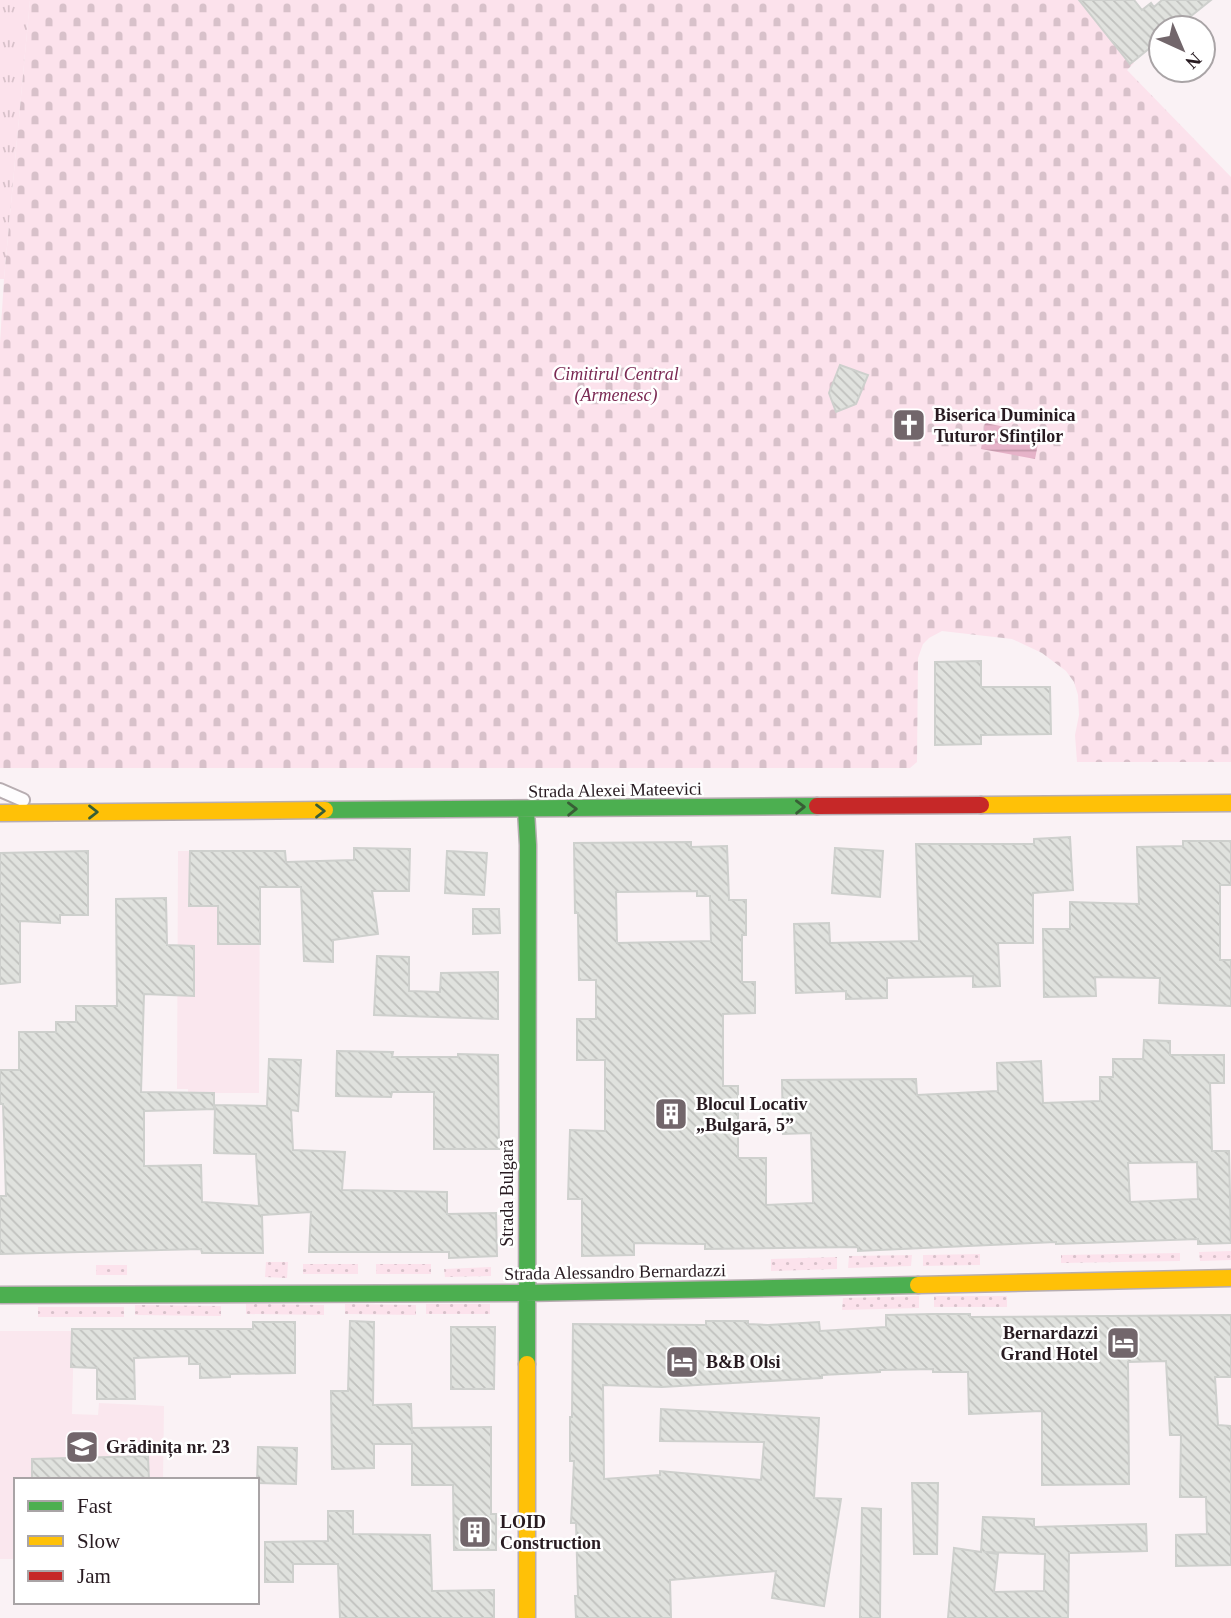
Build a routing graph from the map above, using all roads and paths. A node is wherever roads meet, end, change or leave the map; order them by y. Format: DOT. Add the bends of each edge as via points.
graph roads {
  1 [pos="0,790"];
  2 [pos="1231,803"];
  3 [pos="526,810"];
  4 [pos="0,813"];
  5 [pos="52,813"];
  6 [pos="1231,1278"];
  7 [pos="525,1293"];
  8 [pos="0,1295"];
  9 [pos="527,1618"];
  1 -- 5 [label="lane"];
  3 -- 2 [label="street, Strada Alexei Mateevici, one-way"];
  5 -- 3 [label="street, Strada Alexei Mateevici, one-way"];
  3 -- 7 [label="street, Strada Bulgară"];
  4 -- 5 [label="street, Strada Alexei Mateevici"];
  6 -- 7 [label="street, Strada Alessandro Bernardazzi"];
  7 -- 8 [label="street, Strada Alessandro Bernardazzi"];
  7 -- 9 [label="street, Strada Bulgară"];
}
